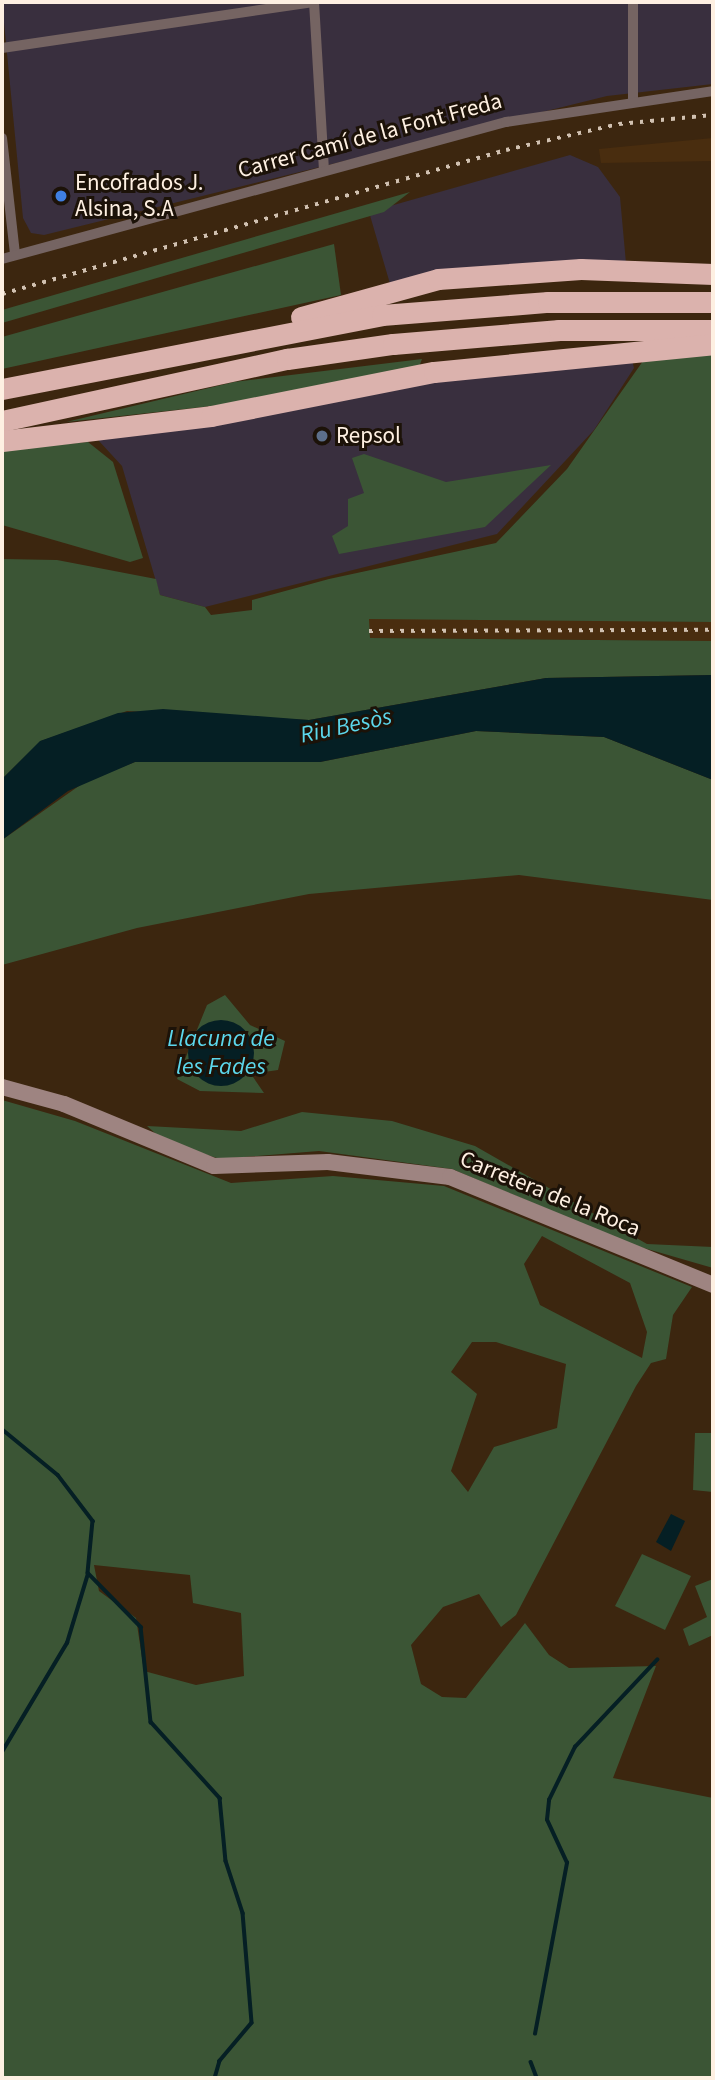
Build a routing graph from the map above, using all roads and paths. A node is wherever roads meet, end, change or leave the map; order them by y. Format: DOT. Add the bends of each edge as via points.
graph roads {
  1 [pos="313,2"];
  2 [pos="633,2"];
  3 [pos="2,47"];
  4 [pos="713,92"];
  5 [pos="633,99"];
  6 [pos="2,138"];
  7 [pos="324,169"];
  8 [pos="6,221"];
  9 [pos="15,254"];
  10 [pos="2,258"];
  11 [pos="713,274"];
  12 [pos="713,302"];
  13 [pos="713,330"];
  14 [pos="239,339"];
  15 [pos="713,344"];
  16 [pos="2,389"];
  17 [pos="2,421"];
  18 [pos="2,441"];
  19 [pos="2,1087"];
  20 [pos="713,1285"];
  1 -- 3 [label="street"];
  1 -- 7 [label="street"];
  2 -- 5 [label="street"];
  4 -- 5 [label="street, Carrer Camí de la Font Freda"];
  5 -- 7 [label="street, Carrer Camí de la Font Freda" via="506,122"];
  6 -- 8 [label="street"];
  7 -- 9 [label="street, Carrer Camí de la Font Freda"];
  8 -- 9 [label="street"];
  9 -- 10 [label="street, Carrer Camí de la Font Freda"];
  11 -- 14 [label="highway" via="581,269 438,278"];
  12 -- 14 [label="highway" via="466,306"];
  13 -- 17 [label="highway" via="559,330 393,344 275,362"];
  14 -- 16 [label="highway"];
  15 -- 18 [label="highway" via="434,372 211,416"];
  19 -- 20 [label="street, Carretera de la Roca" via="53,1100 205,1164 328,1162 450,1177"];
}
